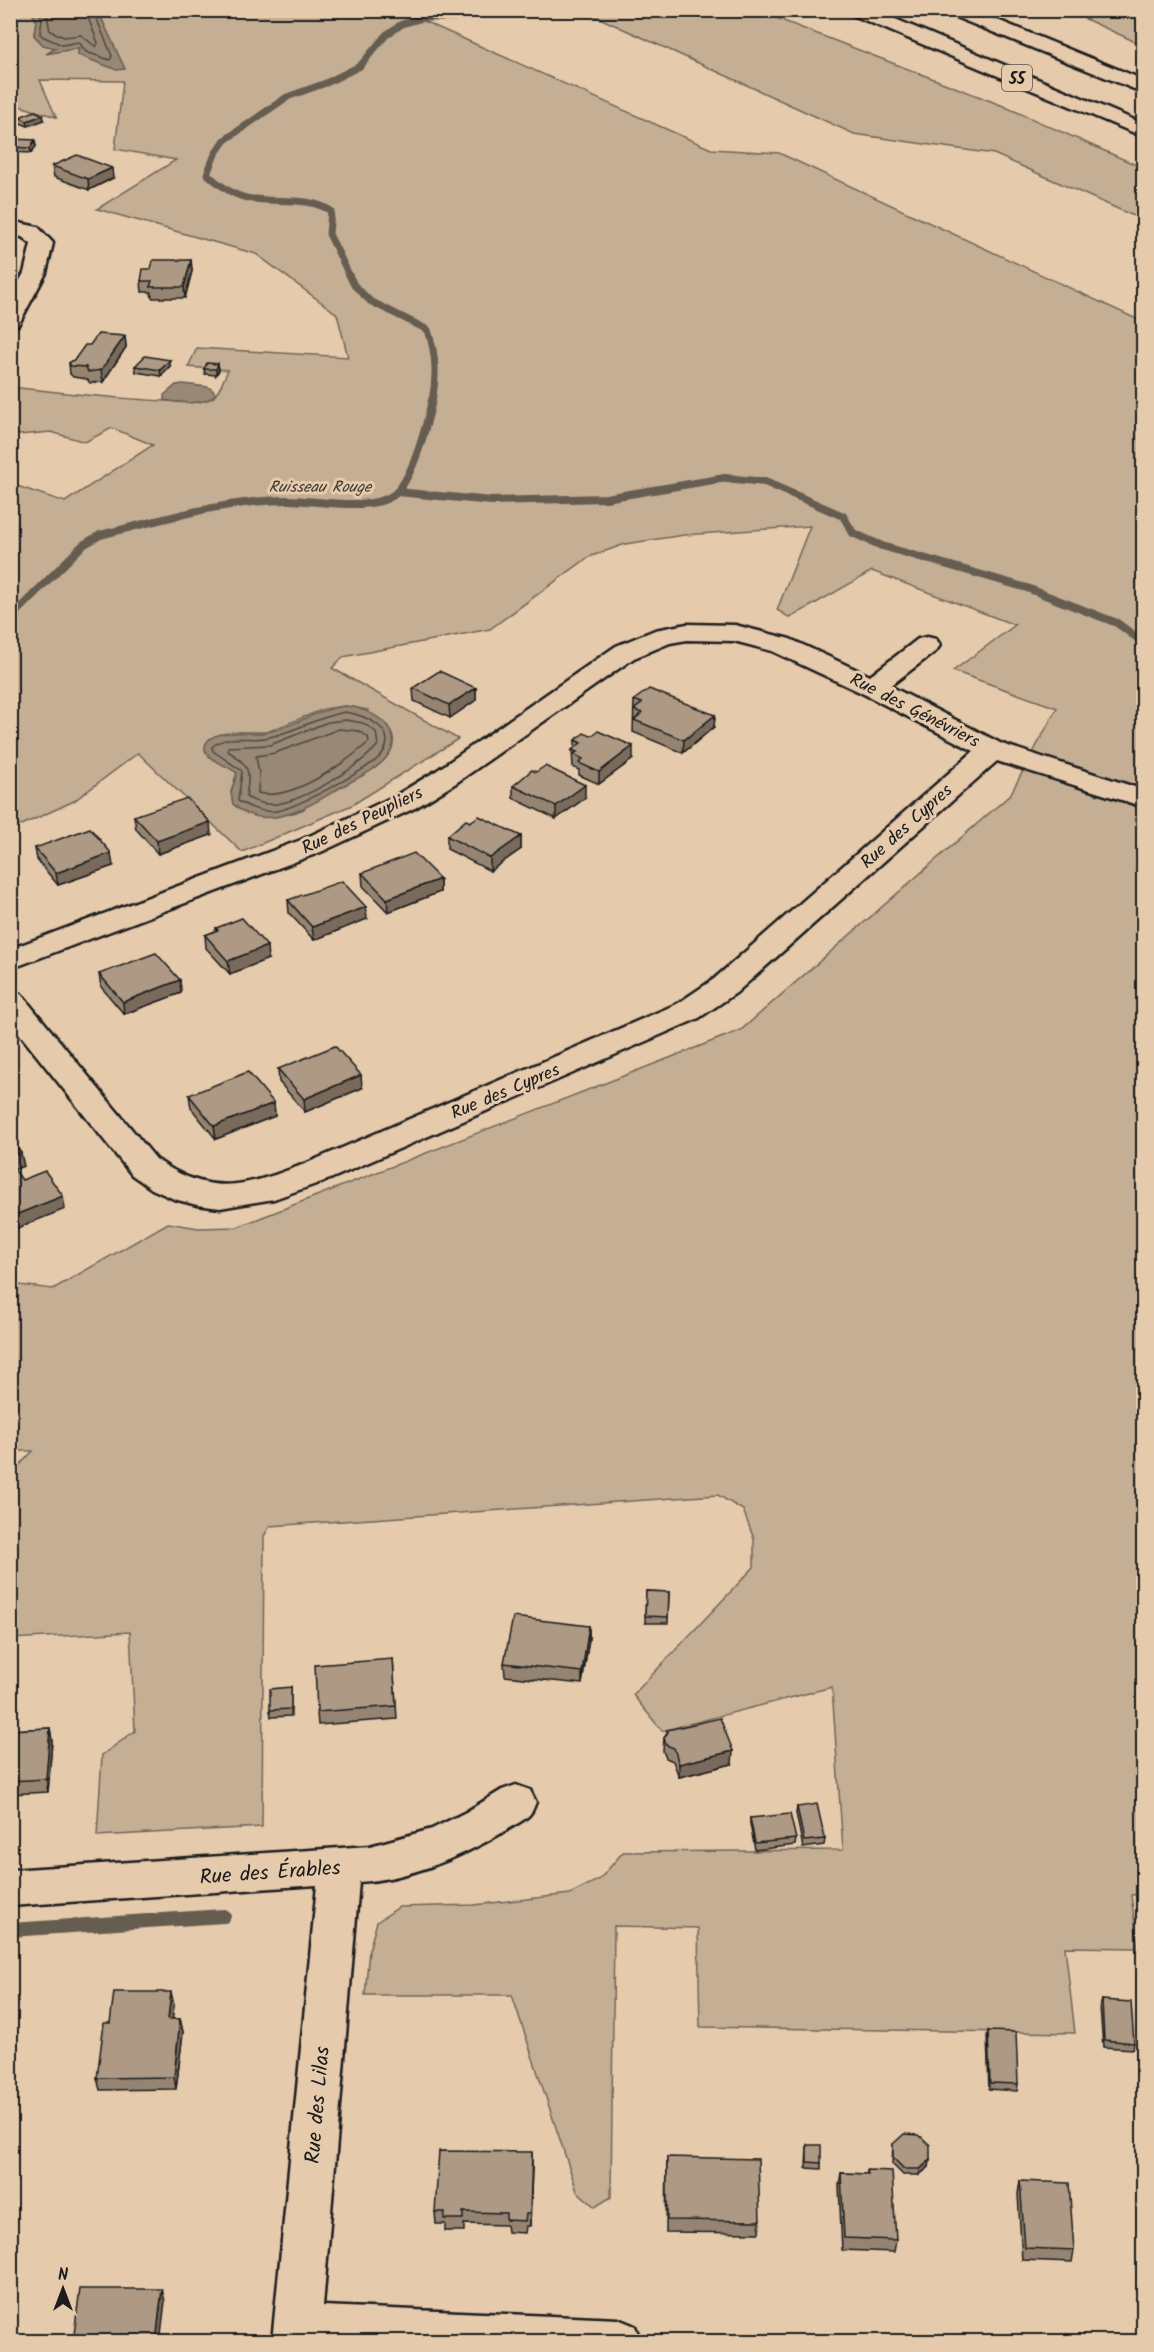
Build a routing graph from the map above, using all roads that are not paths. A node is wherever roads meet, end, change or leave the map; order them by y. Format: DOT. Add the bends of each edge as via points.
graph roads {
  1 [pos="850,10"];
  2 [pos="857,10"];
  3 [pos="955,10"];
  4 [pos="891,25"];
  5 [pos="1075,39"];
  6 [pos="1143,72"];
  7 [pos="1143,87"];
  8 [pos="1143,131"];
  9 [pos="10,227"];
  10 [pos="10,320"];
  11 [pos="687,632"];
  12 [pos="927,645"];
  13 [pos="872,687"];
  14 [pos="992,750"];
  15 [pos="1143,799"];
  16 [pos="10,960"];
  17 [pos="10,1001"];
  18 [pos="516,1802"];
  19 [pos="339,1868"];
  20 [pos="10,1888"];
  21 [pos="296,2335"];
  22 [pos="618,2342"];
  1 -- 4 [label="main road"];
  2 -- 4 [label="main road"];
  3 -- 7 [label="main road"];
  4 -- 8 [label="main road, 55"];
  5 -- 6 [label="main road"];
  9 -- 10 [label="main road" via="35,235 42,243 35,273"];
  11 -- 13 [label="main road, Rue des Génévriers" via="711,631 758,638"];
  11 -- 16 [label="main road, Rue des Peupliers" via="625,652 446,777 360,825"];
  12 -- 13 [label="main road"];
  13 -- 14 [label="main road, Rue des Génévriers"];
  14 -- 15 [label="main road, Rue des Génévriers"];
  14 -- 17 [label="main road, Rue des Cypres" via="725,986 688,1011 256,1194 204,1196 160,1180 144,1167"];
  18 -- 19 [label="main road, Rue des Érables" via="448,1842 410,1856"];
  19 -- 20 [label="main road, Rue des Érables"];
  19 -- 21 [label="main road, Rue des Lilas"];
  21 -- 22 [label="main road"];
}
